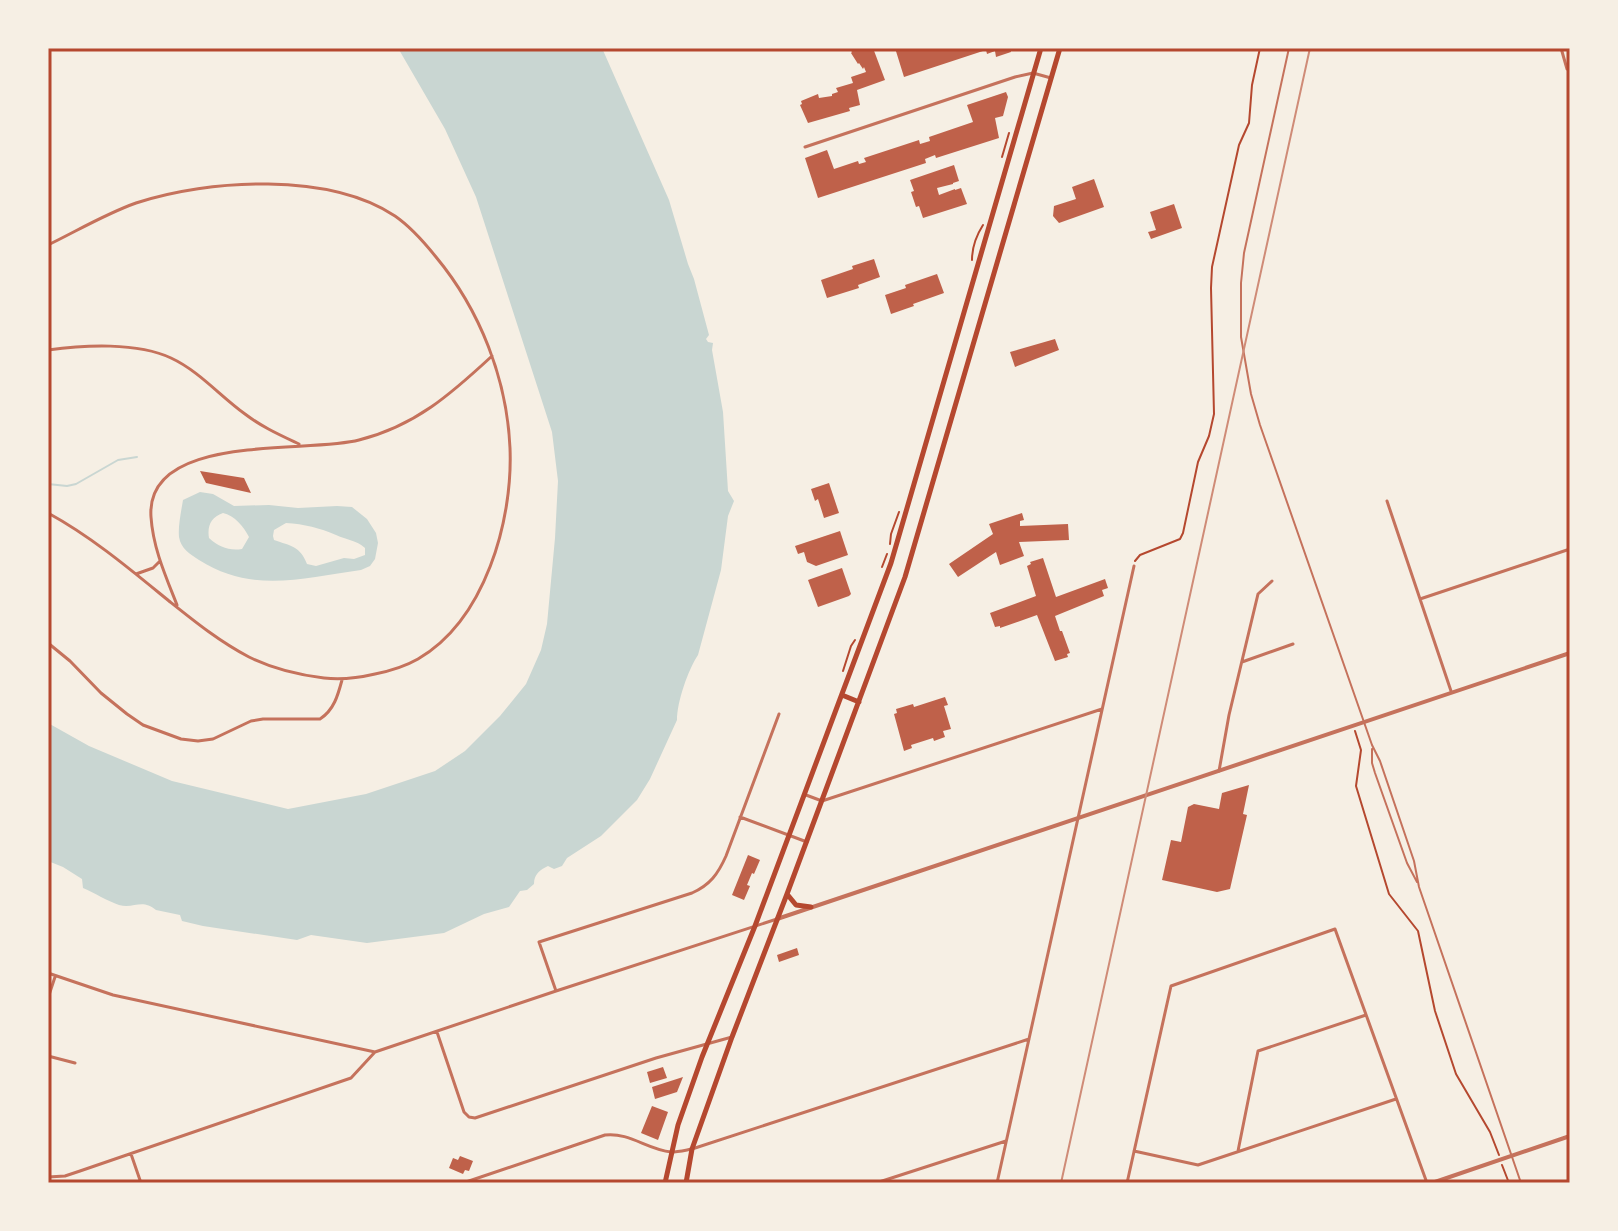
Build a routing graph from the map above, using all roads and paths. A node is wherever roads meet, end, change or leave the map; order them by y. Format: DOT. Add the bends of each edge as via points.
graph roads {
  1 [pos="1041,48"];
  2 [pos="1060,48"];
  3 [pos="1260,48"];
  4 [pos="1289,48"];
  5 [pos="1561,48"];
  6 [pos="1567,69"];
  7 [pos="1033,73"];
  8 [pos="1051,78"];
  9 [pos="805,147"];
  10 [pos="984,220"];
  11 [pos="48,245"];
  12 [pos="972,263"];
  13 [pos="48,350"];
  14 [pos="492,356"];
  15 [pos="303,446"];
  16 [pos="1387,501"];
  17 [pos="901,507"];
  18 [pos="48,513"];
  19 [pos="1570,549"];
  20 [pos="160,561"];
  21 [pos="1134,566"];
  22 [pos="882,568"];
  23 [pos="135,574"];
  24 [pos="1272,581"];
  25 [pos="1420,599"];
  26 [pos="179,609"];
  27 [pos="857,637"];
  28 [pos="48,643"];
  29 [pos="1293,644"];
  30 [pos="1570,653"];
  31 [pos="1242,662"];
  32 [pos="843,675"];
  33 [pos="342,679"];
  34 [pos="1452,693"];
  35 [pos="842,695"];
  36 [pos="859,702"];
  37 [pos="1102,709"];
  38 [pos="779,714"];
  39 [pos="1364,722"];
  40 [pos="1357,737"];
  41 [pos="1372,745"];
  42 [pos="1219,771"];
  43 [pos="805,794"];
  44 [pos="822,801"];
  45 [pos="740,817"];
  46 [pos="1077,818"];
  47 [pos="789,835"];
  48 [pos="807,842"];
  49 [pos="1419,887"];
  50 [pos="787,894"];
  51 [pos="811,907"];
  52 [pos="777,919"];
  53 [pos="755,926"];
  54 [pos="48,973"];
  55 [pos="55,977"];
  56 [pos="556,991"];
  57 [pos="48,998"];
  58 [pos="1366,1015"];
  59 [pos="437,1032"];
  60 [pos="732,1037"];
  61 [pos="1029,1039"];
  62 [pos="706,1045"];
  63 [pos="375,1052"];
  64 [pos="48,1056"];
  65 [pos="75,1063"];
  66 [pos="1396,1099"];
  67 [pos="1570,1136"];
  68 [pos="1006,1141"];
  69 [pos="692,1149"];
  70 [pos="1134,1151"];
  71 [pos="1238,1151"];
  72 [pos="671,1152"];
  73 [pos="131,1154"];
  74 [pos="1511,1156"];
  75 [pos="1500,1159"];
  76 [pos="48,1177"];
  77 [pos="466,1182"];
  78 [pos="141,1183"];
  79 [pos="665,1183"];
  80 [pos="686,1183"];
  81 [pos="876,1183"];
  82 [pos="997,1183"];
  83 [pos="1127,1183"];
  84 [pos="1429,1183"];
  85 [pos="1509,1183"];
  86 [pos="1521,1183"];
  1 -- 7 [label="main road"];
  2 -- 8 [label="main road"];
  3 -- 21 [label="path" via="1249,123 1239,145 1212,267 1214,407 1209,436 1180,539 1140,555"];
  4 -- 39 [label="lane" via="1246,239 1241,337 1260,425"];
  5 -- 6 [label="street"];
  7 -- 8 [label="street"];
  7 -- 9 [label="street"];
  7 -- 35 [label="main road" via="908,509"];
  8 -- 36 [label="main road" via="919,534"];
  10 -- 12 [label="path"];
  11 -- 14 [label="street" via="160,196 241,185 322,188 394,216 424,242 470,305"];
  13 -- 15 [label="street" via="95,346 160,353 194,372 244,414"];
  14 -- 15 [label="street" via="415,419 359,441"];
  14 -- 33 [label="street" via="510,447 504,515 483,585 465,616 420,658 398,669"];
  15 -- 20 [label="street" via="206,457 166,476 154,492 150,515"];
  16 -- 25 [label="street"];
  17 -- 22 [label="path"];
  18 -- 23 [label="street"];
  19 -- 25 [label="street"];
  20 -- 23 [label="street"];
  20 -- 26 [label="street"];
  21 -- 37 [label="street"];
  23 -- 26 [label="street"];
  24 -- 31 [label="street" via="1258,594"];
  25 -- 34 [label="street"];
  26 -- 33 [label="street" via="251,658 302,674"];
  27 -- 32 [label="path"];
  28 -- 33 [label="street" via="143,725 181,739 213,739 263,719 320,719 332,709"];
  29 -- 31 [label="street"];
  30 -- 34 [label="street"];
  31 -- 42 [label="street"];
  34 -- 39 [label="street"];
  35 -- 36 [label="main road"];
  35 -- 43 [label="main road"];
  36 -- 44 [label="main road"];
  37 -- 44 [label="street"];
  37 -- 46 [label="street"];
  38 -- 45 [label="street"];
  39 -- 41 [label="lane"];
  39 -- 42 [label="street"];
  40 -- 75 [label="path" via="1361,750 1356,786 1387,886 1418,931 1435,1011 1456,1074"];
  41 -- 49 [label="lane"];
  41 -- 49 [label="lane" via="1375,773"];
  42 -- 46 [label="street"];
  43 -- 44 [label="street"];
  43 -- 47 [label="main road"];
  44 -- 48 [label="main road"];
  45 -- 47 [label="street"];
  45 -- 56 [label="street" via="721,866 703,888 539,942"];
  46 -- 51 [label="street"];
  46 -- 61 [label="street"];
  47 -- 48 [label="street"];
  47 -- 53 [label="main road"];
  48 -- 50 [label="main road"];
  49 -- 74 [label="lane"];
  50 -- 51 [label="main road" via="796,905"];
  50 -- 52 [label="main road"];
  51 -- 52 [label="street"];
  52 -- 53 [label="street"];
  52 -- 60 [label="main road"];
  53 -- 56 [label="street"];
  53 -- 62 [label="main road"];
  54 -- 55 [label="street"];
  55 -- 57 [label="street"];
  55 -- 63 [label="street" via="113,995"];
  56 -- 59 [label="street"];
  58 -- 66 [label="street"];
  58 -- 70 [label="street" via="1335,929 1171,986"];
  58 -- 71 [label="street" via="1258,1051"];
  59 -- 62 [label="street" via="464,1112 475,1118"];
  59 -- 63 [label="street"];
  60 -- 62 [label="street"];
  60 -- 69 [label="main road"];
  61 -- 68 [label="street"];
  61 -- 69 [label="street"];
  62 -- 72 [label="main road"];
  63 -- 73 [label="street" via="351,1078"];
  64 -- 65 [label="street"];
  66 -- 71 [label="street"];
  66 -- 84 [label="street"];
  67 -- 74 [label="street"];
  68 -- 81 [label="street"];
  68 -- 82 [label="street"];
  69 -- 72 [label="street"];
  69 -- 80 [label="main road"];
  70 -- 71 [label="street" via="1198,1165"];
  70 -- 83 [label="street"];
  72 -- 77 [label="street" via="605,1135"];
  72 -- 79 [label="main road"];
  73 -- 76 [label="street"];
  73 -- 78 [label="street"];
  74 -- 75 [label="street"];
  74 -- 86 [label="lane"];
  75 -- 84 [label="street"];
  75 -- 85 [label="path"];
}
